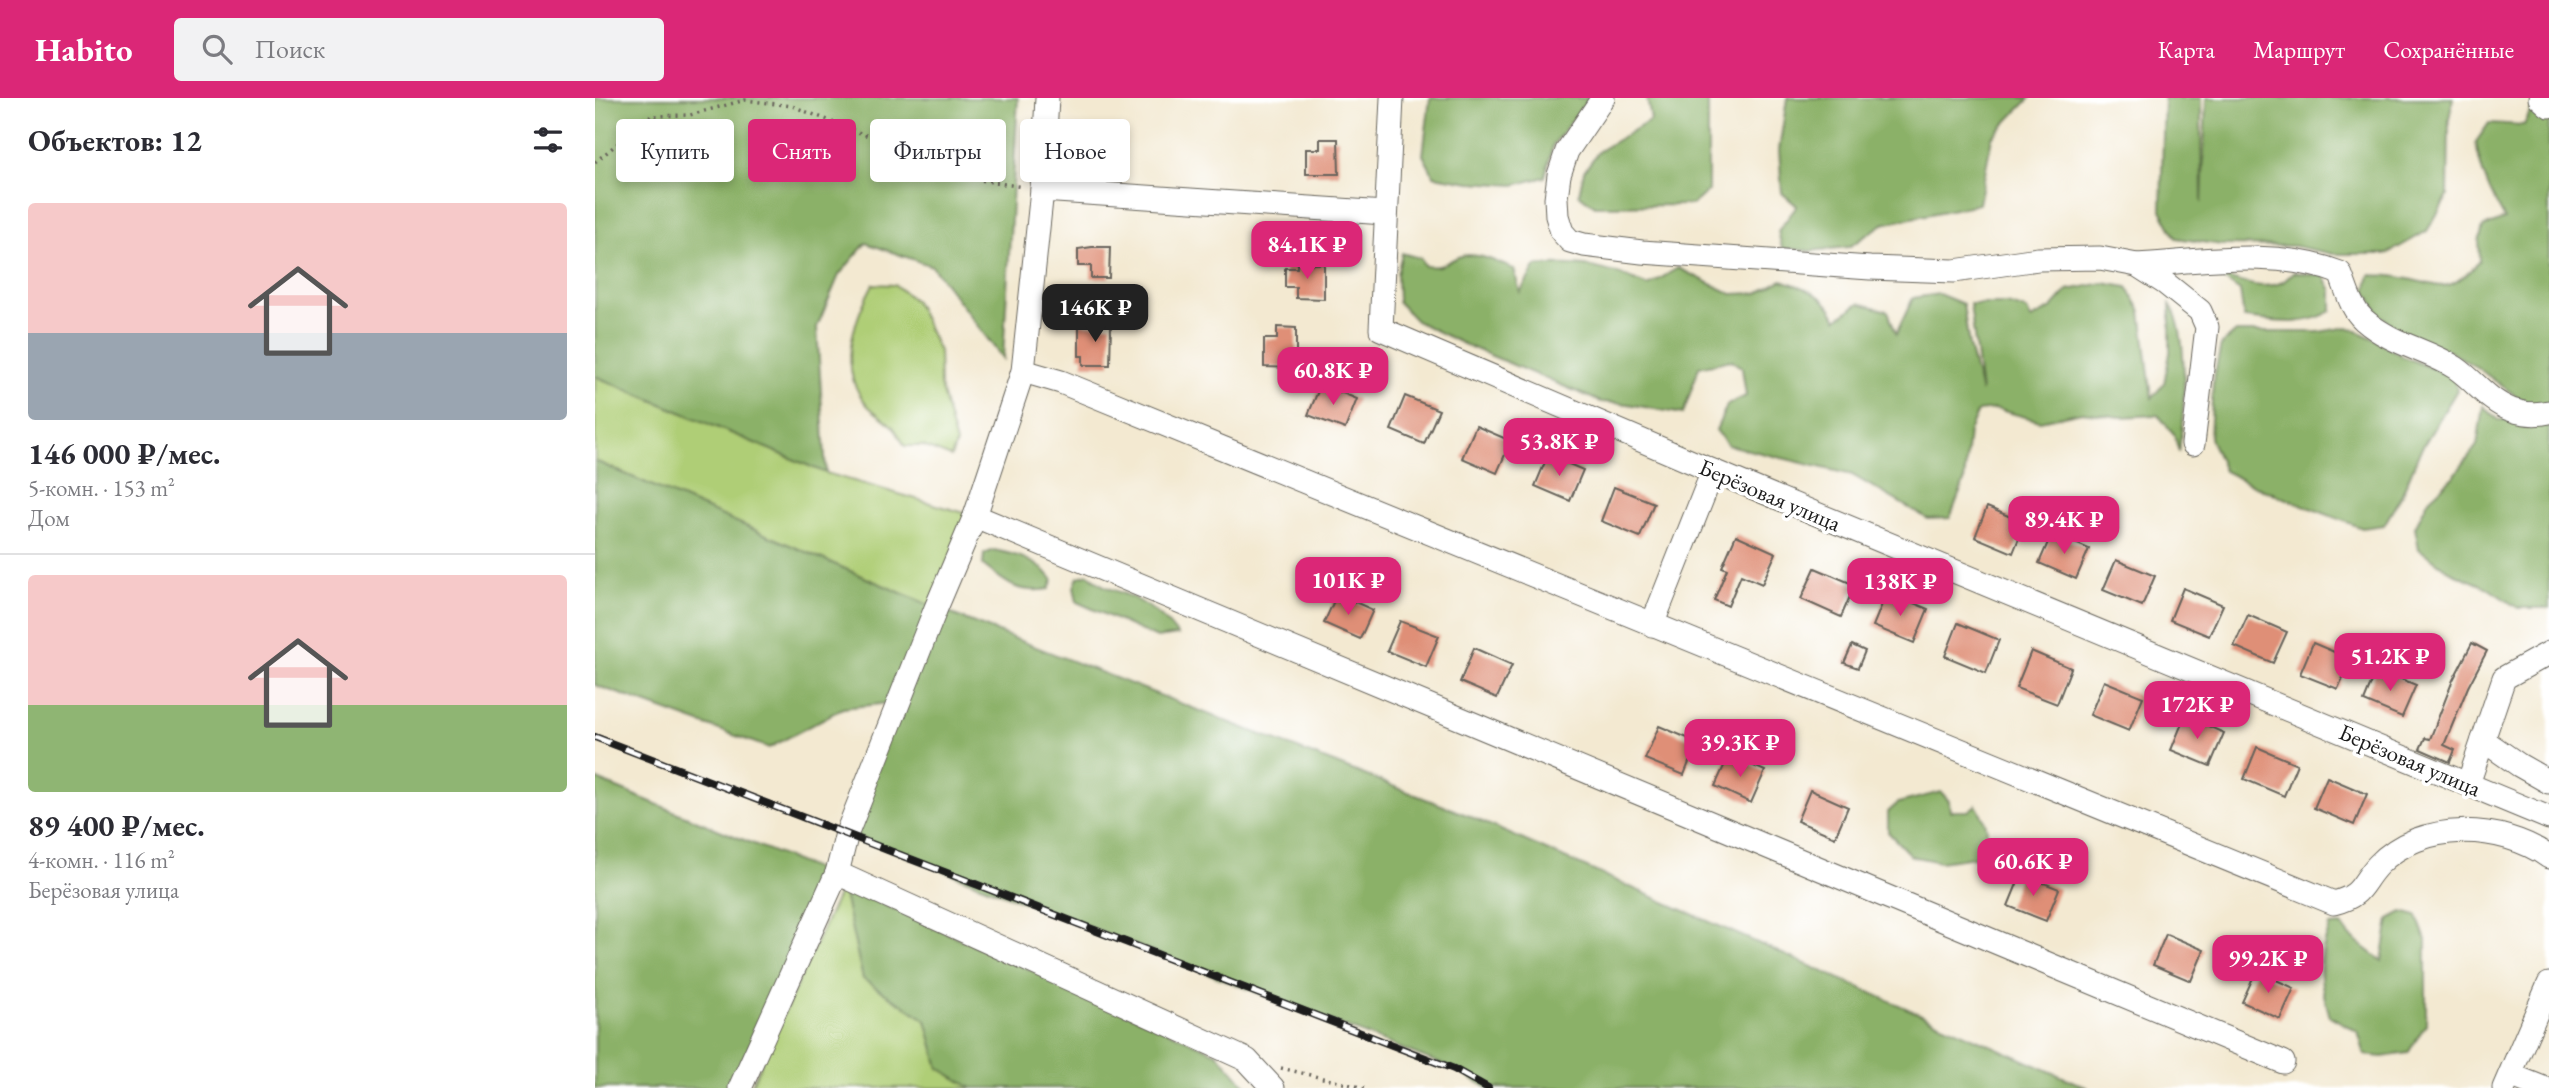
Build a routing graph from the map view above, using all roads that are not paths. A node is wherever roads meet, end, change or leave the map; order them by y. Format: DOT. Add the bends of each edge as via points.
graph roads {
  1 [pos="1047,98"];
  2 [pos="1392,98"];
  3 [pos="1603,98"];
  4 [pos="2540,98"];
  5 [pos="2549,106"];
  6 [pos="1042,190"];
  7 [pos="1385,213"];
  8 [pos="2137,265"];
  9 [pos="1023,372"];
  10 [pos="2549,412"];
  11 [pos="2193,443"];
  12 [pos="1713,471"];
  13 [pos="975,516"];
  14 [pos="1652,625"];
  15 [pos="2549,653"];
  16 [pos="2483,740"];
  17 [pos="2549,782"];
  18 [pos="2468,784"];
  19 [pos="2549,818"];
  20 [pos="2549,857"];
  21 [pos="837,873"];
  22 [pos="2549,984"];
  23 [pos="2283,1062"];
  24 [pos="2507,1081"];
  25 [pos="740,1088"];
  26 [pos="1273,1088"];
  27 [pos="2543,1088"];
  1 -- 6 [label="street"];
  2 -- 7 [label="street"];
  3 -- 8 [label="street" via="1567,151 1559,175 1557,207 1562,232 1570,241 1642,252 1882,269 1954,271 2038,259 2100,258"];
  4 -- 5 [label="street"];
  6 -- 7 [label="street"];
  6 -- 9 [label="street"];
  7 -- 12 [label="street, Берёзовая улица" via="1381,329"];
  8 -- 10 [label="street" via="2212,258 2317,264 2340,273 2350,302 2363,320 2385,335 2454,367 2494,402 2536,415"];
  8 -- 11 [label="street" via="2200,312 2207,327"];
  9 -- 13 [label="street"];
  9 -- 14 [label="street" via="1061,382"];
  12 -- 14 [label="street"];
  12 -- 18 [label="street, Берёзовая улица"];
  13 -- 21 [label="street" via="847,833"];
  13 -- 23 [label="street"];
  14 -- 20 [label="street" via="2335,903 2350,899 2397,849 2433,833 2461,832 2522,841"];
  15 -- 16 [label="street" via="2504,678"];
  16 -- 17 [label="street"];
  16 -- 18 [label="street"];
  18 -- 19 [label="street, Берёзовая улица"];
  21 -- 25 [label="street"];
  21 -- 26 [label="street" via="1247,1060"];
  22 -- 24 [label="street"];
  24 -- 27 [label="street"];
}
